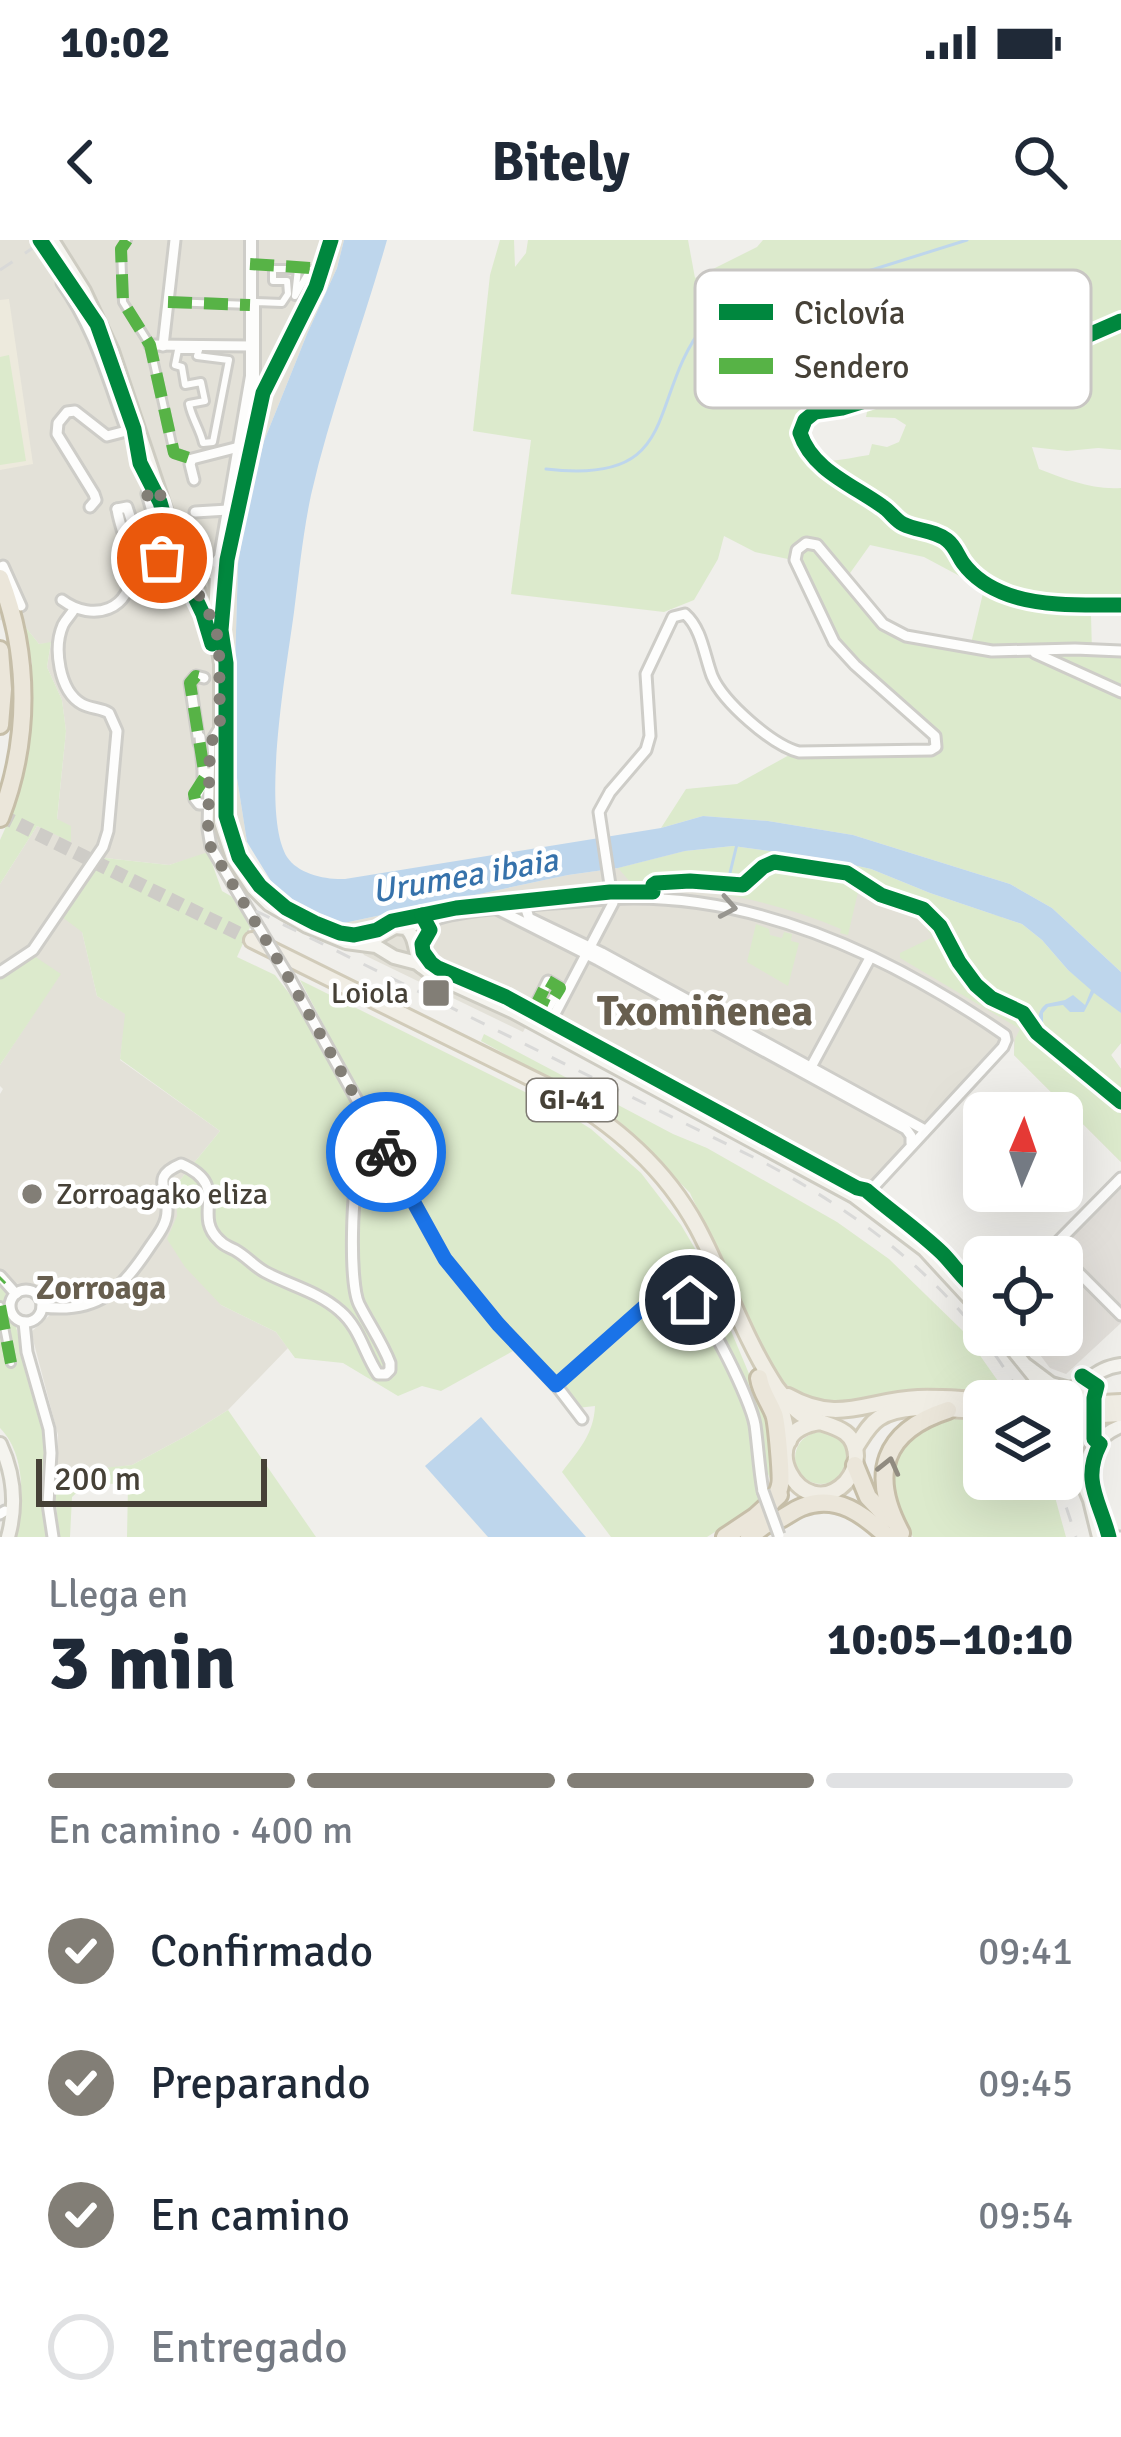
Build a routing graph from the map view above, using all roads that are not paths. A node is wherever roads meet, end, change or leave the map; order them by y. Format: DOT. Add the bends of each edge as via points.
graph roads {
  1 [pos="56,240"];
  2 [pos="127,240"];
  3 [pos="175,240"];
  4 [pos="251,240"];
  5 [pos="250,264"];
  6 [pos="311,268"];
  7 [pos="168,302"];
  8 [pos="255,304"];
  9 [pos="151,345"];
  10 [pos="163,346"];
  11 [pos="251,346"];
  12 [pos="182,367"];
  13 [pos="133,429"];
  14 [pos="239,448"];
  15 [pos="192,459"];
  16 [pos="194,480"];
  17 [pos="158,488"];
  18 [pos="90,507"];
  19 [pos="228,510"];
  20 [pos="196,512"];
  21 [pos="1,569"];
  22 [pos="200,578"];
  23 [pos="218,586"];
  24 [pos="62,600"];
  25 [pos="21,606"];
  26 [pos="74,609"];
  27 [pos="215,625"];
  28 [pos="1030,651"];
  29 [pos="1121,651"];
  30 [pos="0,652"];
  31 [pos="1121,692"];
  32 [pos="0,725"];
  33 [pos="220,728"];
  34 [pos="203,777"];
  35 [pos="208,804"];
  36 [pos="0,818"];
  37 [pos="611,894"];
  38 [pos="593,899"];
  39 [pos="525,907"];
  40 [pos="496,909"];
  41 [pos="605,916"];
  42 [pos="424,925"];
  43 [pos="403,927"];
  44 [pos="386,934"];
  45 [pos="253,938"];
  46 [pos="366,943"];
  47 [pos="414,943"];
  48 [pos="386,950"];
  49 [pos="588,951"];
  50 [pos="401,957"];
  51 [pos="870,958"];
  52 [pos="421,966"];
  53 [pos="0,972"];
  54 [pos="547,1029"];
  55 [pos="811,1067"];
  56 [pos="925,1130"];
  57 [pos="381,1142"];
  58 [pos="911,1145"];
  59 [pos="1121,1178"];
  60 [pos="869,1200"];
  61 [pos="1063,1236"];
  62 [pos="1083,1276"];
  63 [pos="1,1278"];
  64 [pos="963,1290"];
  65 [pos="16,1294"];
  66 [pos="0,1306"];
  67 [pos="42,1307"];
  68 [pos="1121,1315"];
  69 [pos="24,1322"];
  70 [pos="1019,1356"];
  71 [pos="11,1363"];
  72 [pos="1027,1366"];
  73 [pos="1114,1366"];
  74 [pos="1036,1380"];
  75 [pos="1044,1380"];
  76 [pos="767,1382"];
  77 [pos="1083,1383"];
  78 [pos="556,1385"];
  79 [pos="1083,1394"];
  80 [pos="963,1399"];
  81 [pos="1121,1402"];
  82 [pos="1097,1406"];
  83 [pos="871,1407"];
  84 [pos="948,1410"];
  85 [pos="963,1411"];
  86 [pos="1121,1414"];
  87 [pos="582,1419"];
  88 [pos="1083,1422"];
  89 [pos="827,1423"];
  90 [pos="1083,1426"];
  91 [pos="1121,1426"];
  92 [pos="789,1441"];
  93 [pos="0,1444"];
  94 [pos="855,1457"];
  95 [pos="0,1466"];
  96 [pos="787,1472"];
  97 [pos="1083,1484"];
  98 [pos="1085,1489"];
  99 [pos="832,1491"];
  100 [pos="813,1493"];
  101 [pos="767,1497"];
  102 [pos="3,1512"];
  103 [pos="776,1532"];
  104 [pos="896,1536"];
  105 [pos="4,1537"];
  106 [pos="53,1537"];
  107 [pos="725,1537"];
  108 [pos="749,1537"];
  109 [pos="1099,1537"];
  1 -- 13 [label="main road" via="112,351"];
  1 -- 22 [label="main road" via="117,349"];
  2 -- 9 [label="street" via="123,302"];
  3 -- 7 [label="street"];
  4 -- 5 [label="street"];
  5 -- 6 [label="street"];
  5 -- 8 [label="street"];
  7 -- 8 [label="street"];
  7 -- 10 [label="street"];
  8 -- 8 [label="street" via="282,303 288,294 287,281 273,281 273,269 298,269 295,296 310,270 320,271 256,412"];
  8 -- 11 [label="street"];
  9 -- 10 [label="street"];
  9 -- 15 [label="street" via="174,453"];
  10 -- 11 [label="street"];
  11 -- 14 [label="street"];
  12 -- 12 [label="street" via="175,365 178,350 229,360 213,442 203,443 189,404 205,401 201,382 185,385"];
  13 -- 17 [label="main road"];
  13 -- 18 [label="street" via="102,435 71,410 58,423 94,494"];
  14 -- 15 [label="street"];
  14 -- 19 [label="street"];
  15 -- 16 [label="street"];
  17 -- 22 [label="main road" via="179,551"];
  17 -- 26 [label="street" via="147,494 164,554 149,555 127,507 117,509 131,561 124,593 108,610"];
  19 -- 20 [label="street"];
  19 -- 22 [label="street" via="220,557"];
  21 -- 25 [label="street"];
  21 -- 36 [label="highway" via="21,656 22,726"];
  22 -- 23 [label="main road" via="217,576"];
  22 -- 23 [label="main road" via="207,595"];
  22 -- 27 [label="main road"];
  23 -- 27 [label="main road"];
  24 -- 26 [label="street"];
  26 -- 53 [label="street" via="62,626 61,671 69,692 110,712 117,731 108,831 33,950"];
  27 -- 33 [label="main road"];
  28 -- 29 [label="street"];
  28 -- 31 [label="street"];
  28 -- 37 [label="street" via="907,636 883,624 817,545 806,543 795,560 834,642 935,736 936,747 799,752 734,706 714,682 693,622 673,617 646,674 646,750 602,803"];
  30 -- 32 [label="highway"];
  33 -- 35 [label="street" via="210,744"];
  33 -- 46 [label="main road" via="221,821 246,879 297,921"];
  34 -- 34 [label="street, bridge" via="200,681 196,676 190,683"];
  34 -- 35 [label="street" via="195,799"];
  35 -- 45 [label="street" via="211,848"];
  37 -- 38 [label="street"];
  37 -- 41 [label="street"];
  37 -- 51 [label="street, one-way" via="746,910"];
  38 -- 39 [label="street"];
  38 -- 41 [label="street"];
  39 -- 40 [label="street"];
  39 -- 49 [label="street" via="529,918"];
  40 -- 42 [label="street"];
  40 -- 49 [label="street"];
  41 -- 49 [label="street"];
  42 -- 43 [label="street"];
  42 -- 47 [label="street"];
  43 -- 44 [label="main road"];
  43 -- 47 [label="main road"];
  44 -- 46 [label="main road"];
  44 -- 48 [label="main road"];
  45 -- 57 [label="street, bridge" via="291,982"];
  45 -- 76 [label="main road, GI-41" via="613,1140 678,1214"];
  46 -- 48 [label="main road"];
  47 -- 50 [label="main road"];
  47 -- 52 [label="main road"];
  48 -- 50 [label="main road"];
  49 -- 54 [label="street"];
  49 -- 55 [label="street"];
  49 -- 58 [label="street" via="906,1129"];
  50 -- 52 [label="main road"];
  51 -- 55 [label="street"];
  51 -- 56 [label="street" via="1006,1038"];
  52 -- 54 [label="main road"];
  54 -- 60 [label="main road"];
  55 -- 56 [label="street"];
  56 -- 58 [label="street"];
  57 -- 67 [label="street" via="358,1170 353,1271 358,1303 390,1363 386,1374 374,1368 340,1310 214,1236 208,1187 181,1164 162,1180 163,1227 122,1285 80,1307"];
  57 -- 78 [label="street" via="445,1259"];
  58 -- 60 [label="street"];
  59 -- 61 [label="street"];
  60 -- 64 [label="main road"];
  62 -- 68 [label="street"];
  63 -- 65 [label="street"];
  65 -- 67 [label="street" via="31,1291"];
  65 -- 69 [label="street" via="10,1311"];
  66 -- 71 [label="street"];
  67 -- 69 [label="street"];
  69 -- 106 [label="street" via="49,1429"];
  70 -- 72 [label="main road"];
  72 -- 74 [label="main road"];
  72 -- 75 [label="main road"];
  73 -- 77 [label="main road"];
  73 -- 82 [label="main road" via="1093,1384"];
  76 -- 83 [label="main road" via="814,1408"];
  76 -- 89 [label="main road, GI-41" via="796,1410"];
  76 -- 92 [label="main road, GI-41"];
  76 -- 101 [label="highway" via="762,1394 778,1427 781,1481"];
  78 -- 87 [label="street"];
  78 -- 101 [label="street" via="653,1299 666,1293 690,1300 744,1392"];
  79 -- 82 [label="main road"];
  80 -- 83 [label="main road"];
  81 -- 82 [label="main road"];
  82 -- 86 [label="main road"];
  82 -- 88 [label="main road"];
  83 -- 89 [label="main road"];
  84 -- 85 [label="main road"];
  84 -- 94 [label="main road" via="890,1413 869,1426"];
  104 -- 84 [label="highway, one-way" via="884,1493 887,1459 914,1425"];
  89 -- 92 [label="main road" via="802,1427"];
  89 -- 94 [label="main road, GI-41" via="843,1430"];
  90 -- 91 [label="main road"];
  91 -- 98 [label="main road" via="1092,1449"];
  92 -- 96 [label="main road, GI-41"];
  93 -- 105 [label="main road" via="14,1492"];
  94 -- 99 [label="main road" via="850,1478"];
  94 -- 104 [label="highway, GI-41" via="868,1497"];
  95 -- 102 [label="main road"];
  96 -- 100 [label="main road"];
  96 -- 101 [label="highway" via="785,1487"];
  97 -- 98 [label="main road"];
  98 -- 109 [label="main road"];
  99 -- 100 [label="main road"];
  99 -- 104 [label="highway" via="861,1504"];
  100 -- 103 [label="highway" via="793,1501"];
  101 -- 103 [label="street, bridge"];
  101 -- 107 [label="highway"];
  102 -- 105 [label="main road"];
  103 -- 104 [label="highway" via="793,1511 830,1503"];
  103 -- 108 [label="highway"];
}
